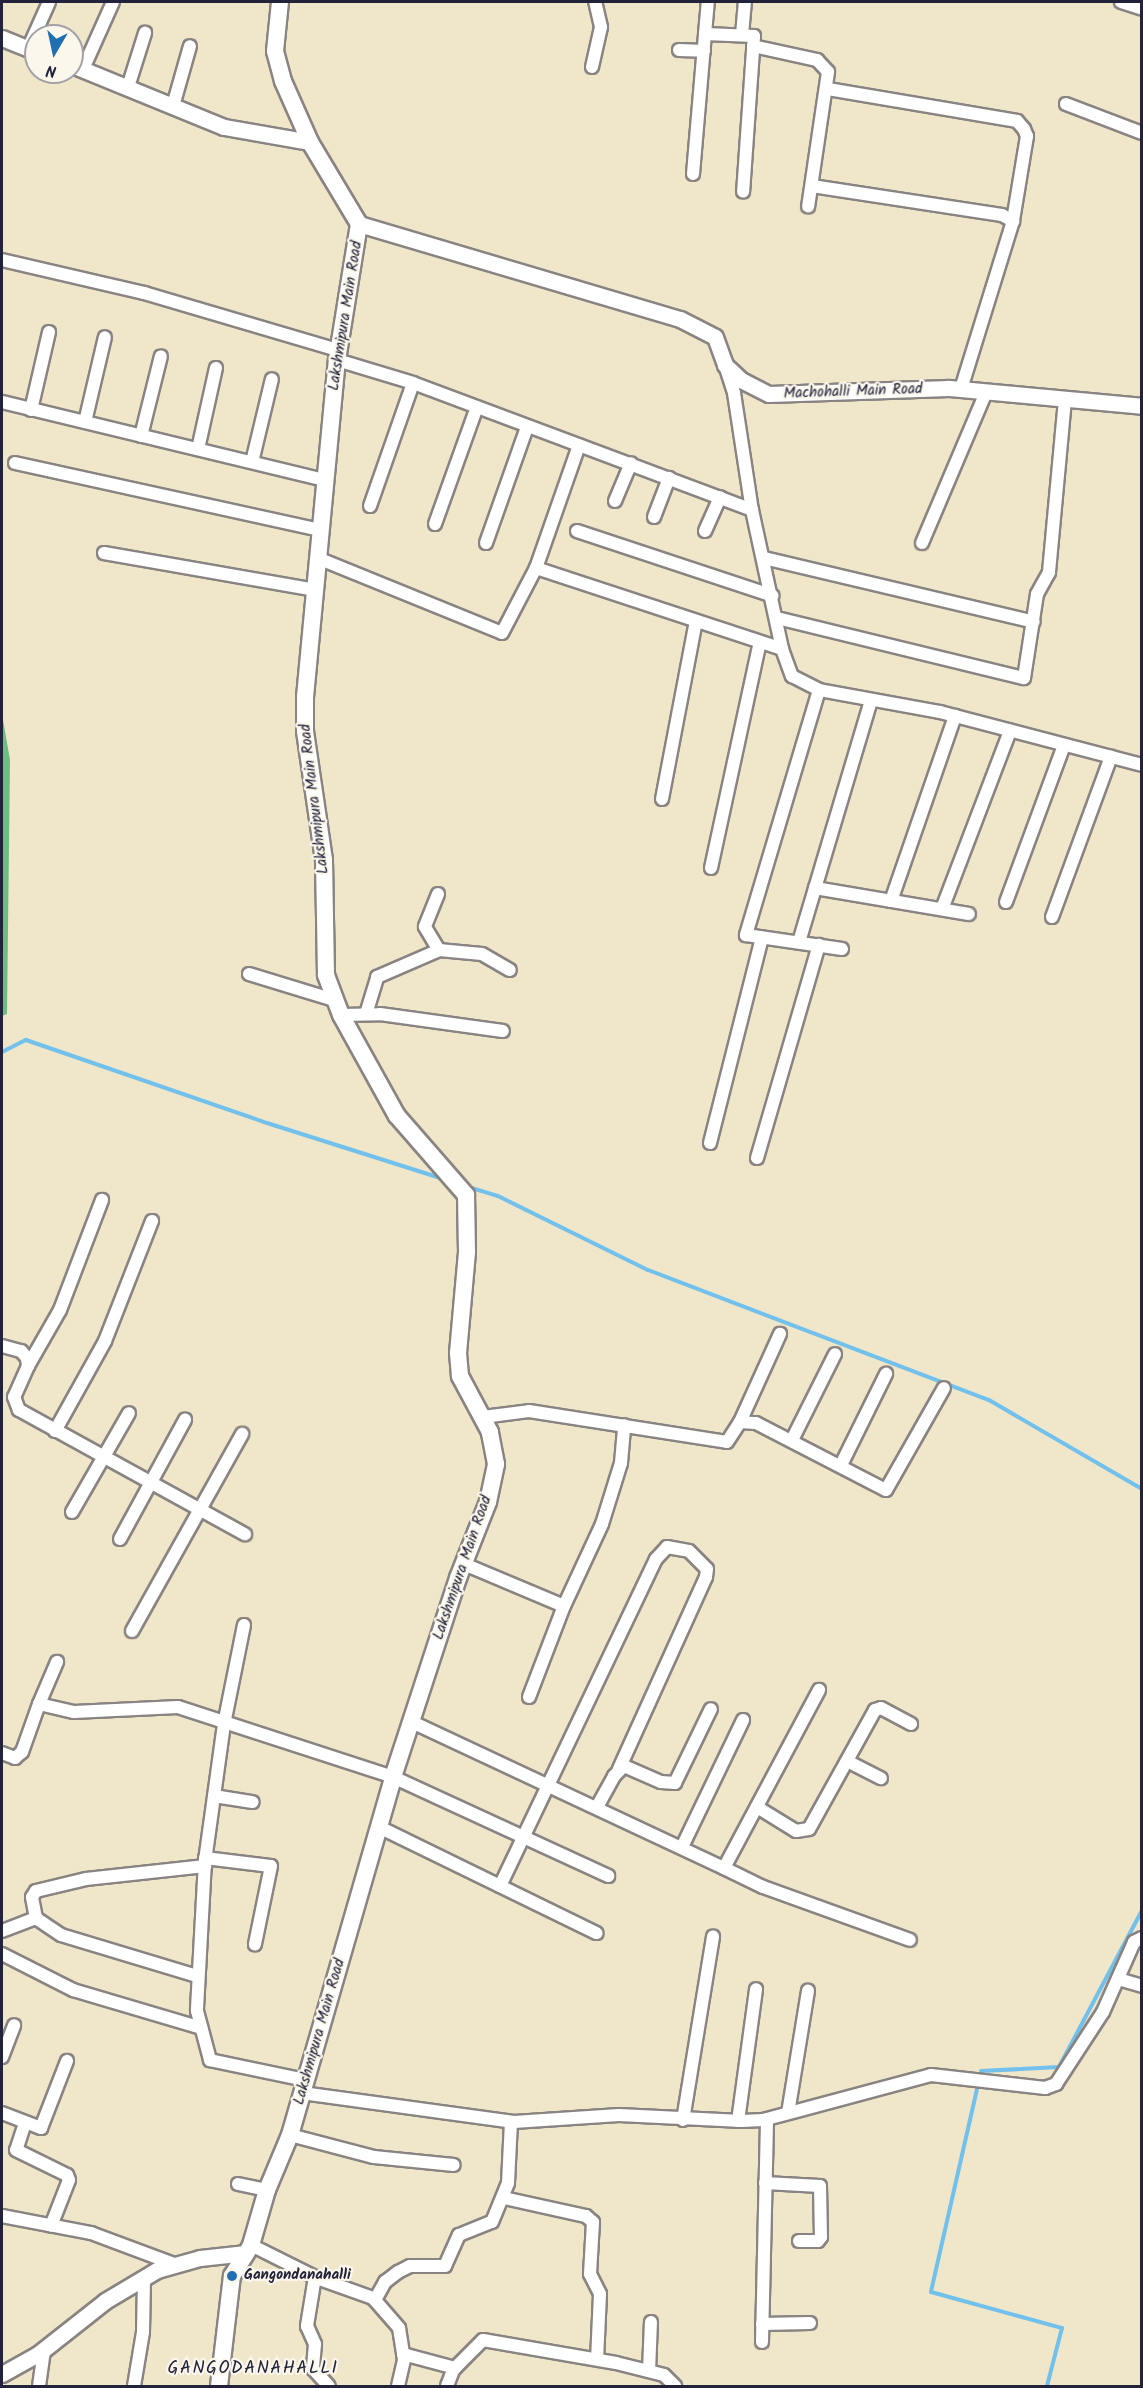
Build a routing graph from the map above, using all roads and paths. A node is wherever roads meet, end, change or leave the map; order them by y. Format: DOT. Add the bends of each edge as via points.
graph roads {
  1 [pos="49,2"];
  2 [pos="113,2"];
  3 [pos="280,2"];
  4 [pos="595,2"];
  5 [pos="708,2"];
  6 [pos="745,2"];
  7 [pos="1121,2"];
  8 [pos="1142,9"];
  9 [pos="41,24"];
  10 [pos="145,33"];
  11 [pos="705,34"];
  12 [pos="742,35"];
  13 [pos="2,38"];
  14 [pos="190,46"];
  15 [pos="753,46"];
  16 [pos="24,47"];
  17 [pos="679,50"];
  18 [pos="704,51"];
  19 [pos="84,54"];
  20 [pos="592,67"];
  21 [pos="84,70"];
  22 [pos="128,87"];
  23 [pos="828,89"];
  24 [pos="1066,104"];
  25 [pos="172,106"];
  26 [pos="1142,133"];
  27 [pos="310,142"];
  28 [pos="693,174"];
  29 [pos="812,186"];
  30 [pos="743,192"];
  31 [pos="808,207"];
  32 [pos="1013,220"];
  33 [pos="359,224"];
  34 [pos="2,260"];
  35 [pos="49,332"];
  36 [pos="105,337"];
  37 [pos="338,355"];
  38 [pos="161,356"];
  39 [pos="725,365"];
  40 [pos="216,368"];
  41 [pos="272,379"];
  42 [pos="413,383"];
  43 [pos="961,389"];
  44 [pos="986,392"];
  45 [pos="1065,400"];
  46 [pos="2,402"];
  47 [pos="1142,406"];
  48 [pos="477,407"];
  49 [pos="31,410"];
  50 [pos="85,422"];
  51 [pos="527,427"];
  52 [pos="141,436"];
  53 [pos="579,445"];
  54 [pos="198,449"];
  55 [pos="252,462"];
  56 [pos="15,463"];
  57 [pos="631,463"];
  58 [pos="669,478"];
  59 [pos="325,480"];
  60 [pos="720,497"];
  61 [pos="615,501"];
  62 [pos="370,506"];
  63 [pos="752,510"];
  64 [pos="654,517"];
  65 [pos="435,524"];
  66 [pos="321,530"];
  67 [pos="577,531"];
  68 [pos="705,531"];
  69 [pos="486,543"];
  70 [pos="922,543"];
  71 [pos="104,553"];
  72 [pos="764,558"];
  73 [pos="320,559"];
  74 [pos="536,568"];
  75 [pos="316,590"];
  76 [pos="773,596"];
  77 [pos="777,618"];
  78 [pos="696,621"];
  79 [pos="1034,622"];
  80 [pos="760,642"];
  81 [pos="782,649"];
  82 [pos="819,690"];
  83 [pos="870,700"];
  84 [pos="956,716"];
  85 [pos="1010,731"];
  86 [pos="1064,745"];
  87 [pos="1111,757"];
  88 [pos="1142,765"];
  89 [pos="662,799"];
  90 [pos="711,868"];
  91 [pos="815,888"];
  92 [pos="438,894"];
  93 [pos="891,901"];
  94 [pos="1006,902"];
  95 [pos="942,909"];
  96 [pos="969,914"];
  97 [pos="1052,917"];
  98 [pos="762,937"];
  99 [pos="799,942"];
  100 [pos="819,945"];
  101 [pos="842,949"];
  102 [pos="438,950"];
  103 [pos="510,970"];
  104 [pos="249,974"];
  105 [pos="338,1007"];
  106 [pos="366,1014"];
  107 [pos="503,1031"];
  108 [pos="710,1143"];
  109 [pos="757,1158"];
  110 [pos="102,1200"];
  111 [pos="152,1221"];
  112 [pos="780,1334"];
  113 [pos="2,1346"];
  114 [pos="836,1354"];
  115 [pos="28,1366"];
  116 [pos="886,1374"];
  117 [pos="944,1388"];
  118 [pos="129,1413"];
  119 [pos="483,1417"];
  120 [pos="185,1420"];
  121 [pos="740,1422"];
  122 [pos="624,1425"];
  123 [pos="55,1431"];
  124 [pos="242,1434"];
  125 [pos="792,1440"];
  126 [pos="104,1458"];
  127 [pos="841,1465"];
  128 [pos="151,1483"];
  129 [pos="200,1510"];
  130 [pos="72,1512"];
  131 [pos="244,1534"];
  132 [pos="120,1539"];
  133 [pos="464,1564"];
  134 [pos="564,1606"];
  135 [pos="244,1625"];
  136 [pos="132,1631"];
  137 [pos="57,1662"];
  138 [pos="819,1690"];
  139 [pos="529,1697"];
  140 [pos="39,1704"];
  141 [pos="711,1710"];
  142 [pos="743,1720"];
  143 [pos="412,1722"];
  144 [pos="224,1724"];
  145 [pos="911,1724"];
  146 [pos="2,1753"];
  147 [pos="847,1761"];
  148 [pos="619,1769"];
  149 [pos="393,1777"];
  150 [pos="881,1778"];
  151 [pos="548,1783"];
  152 [pos="214,1796"];
  153 [pos="253,1802"];
  154 [pos="597,1807"];
  155 [pos="757,1807"];
  156 [pos="379,1827"];
  157 [pos="523,1837"];
  158 [pos="682,1847"];
  159 [pos="205,1862"];
  160 [pos="724,1868"];
  161 [pos="609,1876"];
  162 [pos="501,1886"];
  163 [pos="36,1918"];
  164 [pos="2,1931"];
  165 [pos="596,1933"];
  166 [pos="713,1936"];
  167 [pos="1142,1938"];
  168 [pos="910,1940"];
  169 [pos="255,1944"];
  170 [pos="2,1954"];
  171 [pos="197,1976"];
  172 [pos="1118,1979"];
  173 [pos="1142,1986"];
  174 [pos="756,1989"];
  175 [pos="808,1991"];
  176 [pos="14,2025"];
  177 [pos="201,2028"];
  178 [pos="2,2057"];
  179 [pos="66,2061"];
  180 [pos="304,2086"];
  181 [pos="2,2113"];
  182 [pos="788,2113"];
  183 [pos="767,2119"];
  184 [pos="683,2120"];
  185 [pos="738,2121"];
  186 [pos="511,2122"];
  187 [pos="25,2123"];
  188 [pos="290,2135"];
  189 [pos="454,2165"];
  190 [pos="765,2183"];
  191 [pos="238,2184"];
  192 [pos="267,2190"];
  193 [pos="504,2198"];
  194 [pos="2,2216"];
  195 [pos="51,2226"];
  196 [pos="799,2241"];
  197 [pos="248,2249"];
  198 [pos="174,2264"];
  199 [pos="315,2277"];
  200 [pos="144,2278"];
  201 [pos="375,2300"];
  202 [pos="651,2322"];
  203 [pos="810,2323"];
  204 [pos="762,2324"];
  205 [pos="762,2342"];
  206 [pos="44,2350"];
  207 [pos="403,2354"];
  208 [pos="597,2359"];
  209 [pos="455,2368"];
  210 [pos="649,2371"];
  211 [pos="2,2374"];
  212 [pos="39,2386"];
  213 [pos="134,2386"];
  214 [pos="219,2386"];
  215 [pos="330,2386"];
  216 [pos="398,2386"];
  217 [pos="447,2386"];
  218 [pos="675,2386"];
  1 -- 9 [label="street"];
  2 -- 19 [label="street"];
  3 -- 27 [label="main road, Lakshmipura Main Road" via="275,51"];
  4 -- 20 [label="street" via="601,27"];
  5 -- 11 [label="street"];
  6 -- 12 [label="street"];
  7 -- 8 [label="street"];
  10 -- 22 [label="street"];
  11 -- 12 [label="street"];
  11 -- 18 [label="street"];
  12 -- 15 [label="street" via="754,36"];
  13 -- 16 [label="street"];
  14 -- 25 [label="street"];
  15 -- 23 [label="street" via="817,60 828,72"];
  15 -- 30 [label="street"];
  17 -- 18 [label="street"];
  18 -- 28 [label="street"];
  21 -- 22 [label="street"];
  22 -- 25 [label="street"];
  23 -- 29 [label="street"];
  23 -- 32 [label="street" via="1017,121 1027,136"];
  24 -- 26 [label="street"];
  25 -- 27 [label="street" via="224,127"];
  27 -- 33 [label="main road, Lakshmipura Main Road"];
  29 -- 31 [label="street"];
  29 -- 32 [label="street" via="1002,214"];
  32 -- 43 [label="street"];
  33 -- 37 [label="main road, Lakshmipura Main Road"];
  33 -- 39 [label="street" via="680,319 715,337"];
  34 -- 37 [label="street" via="144,293"];
  35 -- 49 [label="street"];
  36 -- 50 [label="street"];
  37 -- 42 [label="street"];
  37 -- 59 [label="main road, Lakshmipura Main Road"];
  38 -- 52 [label="street"];
  39 -- 43 [label="street, Machohalli Main Road" via="741,380 769,394"];
  39 -- 63 [label="street" via="734,393"];
  40 -- 54 [label="street"];
  41 -- 55 [label="street"];
  42 -- 48 [label="street"];
  42 -- 62 [label="street"];
  43 -- 44 [label="street, Machohalli Main Road"];
  44 -- 45 [label="street, Machohalli Main Road"];
  44 -- 70 [label="street"];
  45 -- 47 [label="street, Machohalli Main Road"];
  45 -- 79 [label="street" via="1049,572 1037,594"];
  46 -- 49 [label="street"];
  48 -- 51 [label="street"];
  48 -- 65 [label="street"];
  49 -- 50 [label="street"];
  50 -- 52 [label="street"];
  51 -- 53 [label="street"];
  51 -- 69 [label="street"];
  52 -- 54 [label="street"];
  53 -- 57 [label="street"];
  53 -- 74 [label="street"];
  54 -- 55 [label="street"];
  55 -- 59 [label="street"];
  56 -- 66 [label="street"];
  57 -- 58 [label="street"];
  57 -- 61 [label="street"];
  58 -- 60 [label="street"];
  58 -- 64 [label="street"];
  59 -- 66 [label="main road, Lakshmipura Main Road"];
  60 -- 63 [label="street"];
  60 -- 68 [label="street"];
  63 -- 72 [label="street"];
  66 -- 73 [label="main road, Lakshmipura Main Road"];
  67 -- 76 [label="street"];
  71 -- 75 [label="street"];
  72 -- 76 [label="street"];
  72 -- 79 [label="street"];
  73 -- 74 [label="street" via="502,633"];
  73 -- 75 [label="main road, Lakshmipura Main Road"];
  74 -- 78 [label="street"];
  75 -- 105 [label="main road, Lakshmipura Main Road" via="305,731 324,860 324,960"];
  76 -- 77 [label="street"];
  77 -- 79 [label="street" via="1024,678"];
  77 -- 81 [label="street"];
  78 -- 80 [label="street"];
  78 -- 89 [label="street"];
  80 -- 81 [label="street"];
  80 -- 90 [label="street"];
  81 -- 82 [label="street" via="792,676"];
  82 -- 83 [label="street"];
  82 -- 98 [label="street" via="746,935"];
  83 -- 84 [label="street"];
  83 -- 91 [label="street"];
  84 -- 85 [label="street"];
  84 -- 93 [label="street"];
  85 -- 86 [label="street"];
  85 -- 95 [label="street"];
  86 -- 87 [label="street"];
  86 -- 94 [label="street"];
  87 -- 88 [label="street"];
  87 -- 97 [label="street"];
  91 -- 93 [label="street"];
  91 -- 99 [label="street"];
  92 -- 102 [label="street" via="425,927"];
  93 -- 95 [label="street"];
  95 -- 96 [label="street"];
  98 -- 99 [label="street"];
  98 -- 108 [label="street"];
  99 -- 100 [label="street"];
  100 -- 101 [label="street"];
  100 -- 109 [label="street"];
  102 -- 103 [label="street" via="482,954"];
  102 -- 106 [label="street" via="377,976"];
  104 -- 105 [label="street"];
  105 -- 106 [label="street"];
  105 -- 119 [label="main road, Lakshmipura Main Road" via="397,1116 466,1195 467,1252 458,1353 460,1376"];
  106 -- 107 [label="street"];
  110 -- 115 [label="street" via="60,1310"];
  111 -- 123 [label="street" via="105,1341"];
  112 -- 121 [label="street"];
  113 -- 115 [label="street" via="21,1352"];
  114 -- 125 [label="street"];
  115 -- 123 [label="street" via="14,1402 25,1415"];
  116 -- 127 [label="street"];
  117 -- 127 [label="street" via="886,1490"];
  118 -- 126 [label="street"];
  119 -- 122 [label="street" via="529,1411"];
  119 -- 133 [label="main road, Lakshmipura Main Road" via="495,1447 496,1464 488,1502"];
  120 -- 128 [label="street"];
  121 -- 122 [label="street" via="727,1442"];
  121 -- 125 [label="street" via="756,1423"];
  122 -- 134 [label="street" via="621,1462 602,1524"];
  123 -- 126 [label="street"];
  124 -- 129 [label="street"];
  125 -- 127 [label="street"];
  126 -- 128 [label="street"];
  126 -- 130 [label="street"];
  128 -- 129 [label="street"];
  128 -- 132 [label="street"];
  129 -- 131 [label="street"];
  129 -- 136 [label="street"];
  133 -- 134 [label="street"];
  133 -- 143 [label="main road, Lakshmipura Main Road"];
  134 -- 139 [label="street"];
  135 -- 144 [label="street"];
  137 -- 140 [label="street"];
  138 -- 155 [label="street"];
  140 -- 144 [label="street" via="74,1712 178,1707"];
  140 -- 146 [label="street" via="22,1752 15,1758"];
  141 -- 148 [label="street" via="675,1783 661,1782 634,1767"];
  142 -- 158 [label="street"];
  143 -- 149 [label="main road, Lakshmipura Main Road"];
  143 -- 151 [label="street"];
  144 -- 149 [label="street"];
  144 -- 152 [label="street"];
  145 -- 147 [label="street" via="877,1708"];
  147 -- 150 [label="street"];
  147 -- 155 [label="street" via="808,1829 795,1831"];
  148 -- 151 [label="street" via="706,1577 707,1569 689,1551 666,1547 656,1559"];
  148 -- 154 [label="street"];
  149 -- 156 [label="main road, Lakshmipura Main Road"];
  149 -- 157 [label="street"];
  151 -- 154 [label="street"];
  151 -- 157 [label="street"];
  152 -- 153 [label="street"];
  152 -- 159 [label="street"];
  154 -- 158 [label="street"];
  155 -- 160 [label="street"];
  156 -- 162 [label="street"];
  156 -- 180 [label="main road, Lakshmipura Main Road"];
  157 -- 161 [label="street"];
  157 -- 162 [label="street"];
  158 -- 160 [label="street"];
  159 -- 163 [label="street" via="36,1891 32,1897"];
  159 -- 169 [label="street" via="271,1866"];
  159 -- 171 [label="street"];
  160 -- 168 [label="street" via="763,1887"];
  162 -- 165 [label="street"];
  163 -- 164 [label="street"];
  163 -- 171 [label="street" via="61,1935"];
  166 -- 184 [label="street"];
  167 -- 172 [label="street" via="1134,1942"];
  170 -- 177 [label="street" via="73,1989"];
  171 -- 177 [label="street"];
  172 -- 173 [label="street"];
  172 -- 182 [label="street" via="1103,2012 1056,2084 1045,2088 931,2075"];
  174 -- 185 [label="street"];
  175 -- 182 [label="street"];
  176 -- 178 [label="street"];
  177 -- 180 [label="street" via="207,2053 216,2064"];
  179 -- 187 [label="street" via="42,2126"];
  180 -- 186 [label="street"];
  180 -- 188 [label="main road, Lakshmipura Main Road"];
  181 -- 187 [label="street"];
  182 -- 183 [label="street"];
  183 -- 185 [label="street"];
  183 -- 190 [label="street"];
  184 -- 185 [label="street"];
  184 -- 186 [label="street" via="619,2115"];
  186 -- 193 [label="street"];
  187 -- 195 [label="street" via="16,2150 67,2175 69,2180"];
  188 -- 189 [label="street" via="374,2157"];
  188 -- 192 [label="main road, Lakshmipura Main Road"];
  190 -- 196 [label="street" via="820,2186 821,2237 818,2241"];
  190 -- 204 [label="street"];
  191 -- 192 [label="street"];
  192 -- 197 [label="main road, Lakshmipura Main Road"];
  193 -- 201 [label="street" via="492,2222 459,2235 445,2266 410,2266 385,2282"];
  193 -- 208 [label="street" via="586,2216 593,2222 590,2274 600,2294"];
  194 -- 195 [label="street"];
  195 -- 198 [label="street" via="132,2246"];
  197 -- 198 [label="street"];
  197 -- 199 [label="street"];
  197 -- 214 [label="main road, Lakshmipura Main Road" via="232,2276"];
  198 -- 200 [label="street"];
  199 -- 201 [label="street"];
  199 -- 215 [label="street" via="307,2326 315,2344 314,2368"];
  200 -- 206 [label="street" via="105,2301"];
  200 -- 213 [label="street" via="143,2332"];
  201 -- 207 [label="street" via="399,2328"];
  202 -- 210 [label="street"];
  203 -- 204 [label="street"];
  204 -- 205 [label="street"];
  206 -- 211 [label="street"];
  206 -- 212 [label="street"];
  207 -- 209 [label="street"];
  207 -- 216 [label="street"];
  208 -- 209 [label="street" via="483,2340"];
  208 -- 210 [label="street"];
  209 -- 217 [label="street"];
  210 -- 218 [label="street" via="664,2375"];
}
